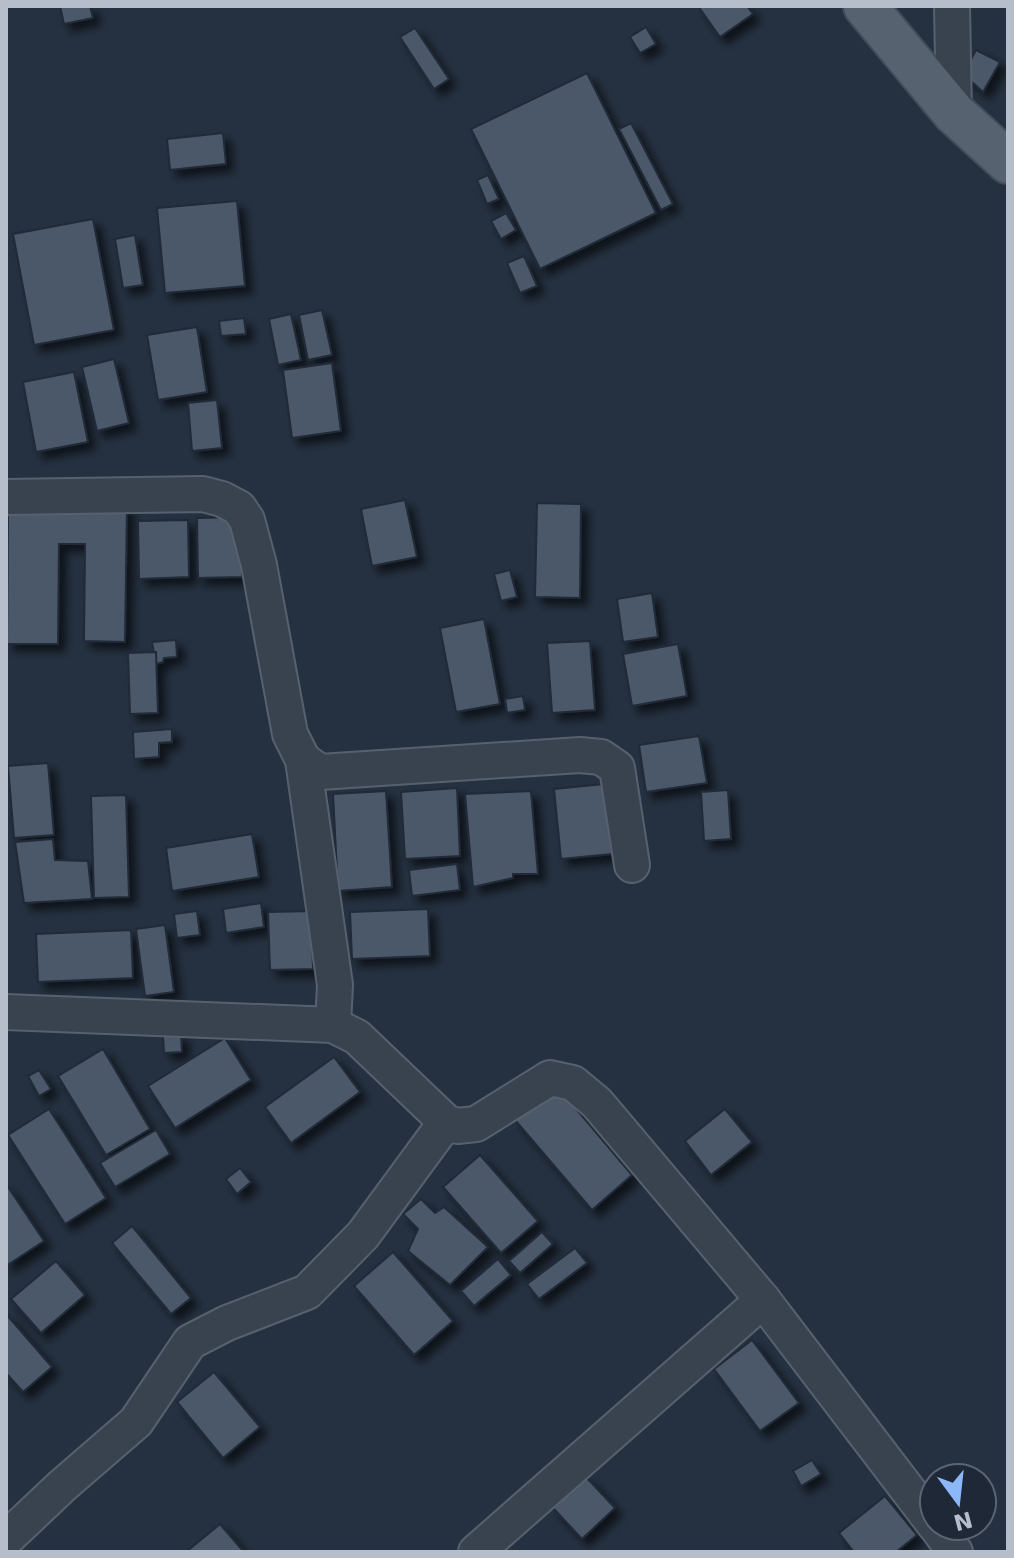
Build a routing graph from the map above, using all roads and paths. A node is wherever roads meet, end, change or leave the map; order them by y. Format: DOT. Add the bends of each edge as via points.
graph roads {
  1 [pos="865,6"];
  2 [pos="952,6"];
  3 [pos="954,113"];
  4 [pos="1008,162"];
  5 [pos="6,497"];
  6 [pos="303,760"];
  7 [pos="632,865"];
  8 [pos="6,1012"];
  9 [pos="333,1025"];
  10 [pos="446,1122"];
  11 [pos="763,1300"];
  12 [pos="918,1503"];
  13 [pos="6,1539"];
  14 [pos="476,1552"];
  1 -- 3 [label="main road"];
  2 -- 3 [label="street"];
  3 -- 4 [label="main road"];
  5 -- 6 [label="street" via="203,494 239,508 259,565 290,734"];
  6 -- 7 [label="street" via="320,772 601,757 617,768"];
  6 -- 9 [label="street" via="335,985"];
  8 -- 9 [label="street"];
  9 -- 10 [label="street" via="357,1037"];
  10 -- 11 [label="street" via="476,1124 550,1078 573,1083 597,1103"];
  10 -- 13 [label="street" via="363,1235 307,1292 190,1342 136,1422"];
  11 -- 12 [label="street"];
  11 -- 14 [label="street"];
}
